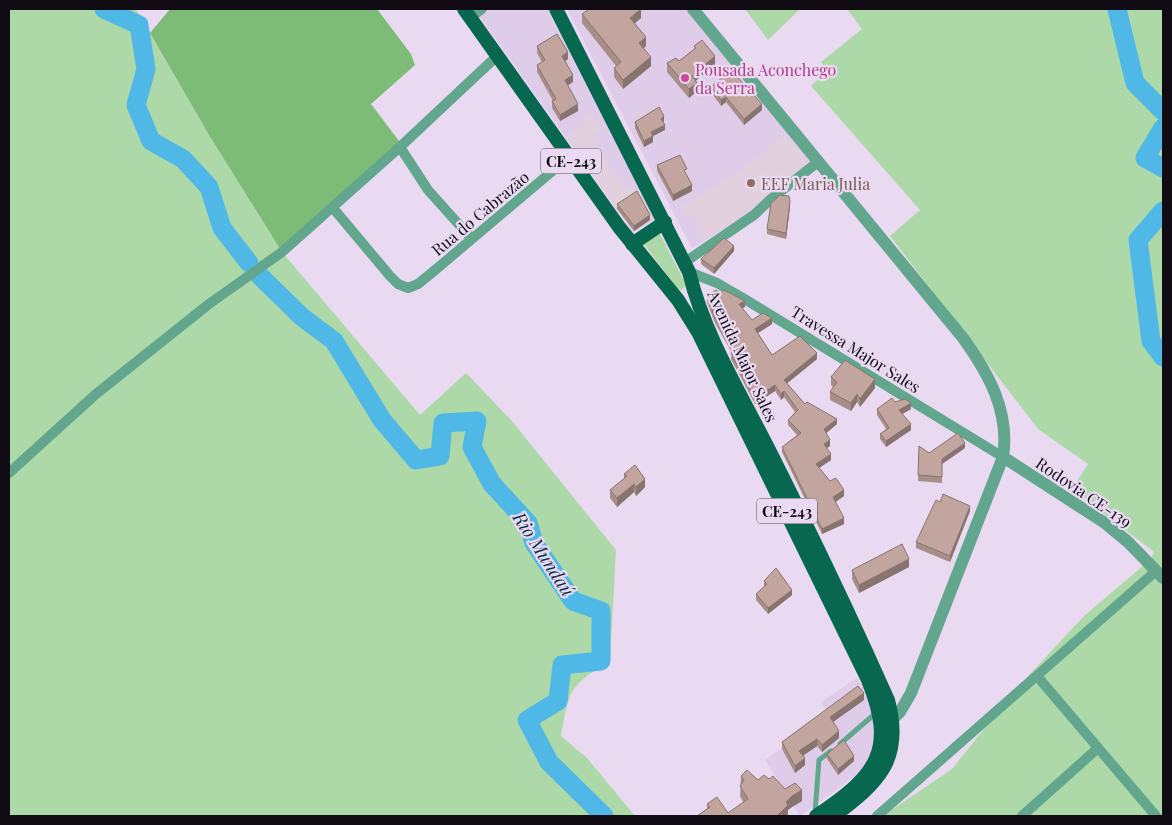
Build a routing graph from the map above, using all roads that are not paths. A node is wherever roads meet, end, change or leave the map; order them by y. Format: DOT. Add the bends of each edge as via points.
graph roads {
  1 [pos="458,9"];
  2 [pos="482,9"];
  3 [pos="556,9"];
  4 [pos="693,9"];
  5 [pos="467,13"];
  6 [pos="497,56"];
  7 [pos="400,147"];
  8 [pos="569,157"];
  9 [pos="818,162"];
  10 [pos="333,208"];
  11 [pos="665,222"];
  12 [pos="471,238"];
  13 [pos="632,244"];
  14 [pos="687,267"];
  15 [pos="694,292"];
  16 [pos="678,300"];
  17 [pos="748,421"];
  18 [pos="1003,457"];
  19 [pos="9,473"];
  20 [pos="1160,575"];
  21 [pos="1037,676"];
  22 [pos="879,710"];
  23 [pos="887,724"];
  24 [pos="1098,748"];
  25 [pos="815,816"];
  26 [pos="834,816"];
  27 [pos="877,816"];
  28 [pos="1022,816"];
  29 [pos="1156,816"];
  1 -- 5 [label="main road, CE-243"];
  2 -- 5 [label="street"];
  3 -- 11 [label="main road, Avenida Major Sales / CE-243"];
  4 -- 9 [label="street"];
  5 -- 6 [label="main road, CE-243"];
  6 -- 7 [label="street"];
  6 -- 8 [label="main road, CE-243"];
  7 -- 10 [label="street"];
  7 -- 12 [label="street" via="428,190"];
  8 -- 12 [label="street, Rua do Cabrazão"];
  8 -- 13 [label="main road, CE-243"];
  9 -- 14 [label="street"];
  9 -- 18 [label="street" via="977,358 1002,413"];
  10 -- 12 [label="street, Rua do Cabrazão" via="390,276 408,288 418,284"];
  10 -- 19 [label="street" via="282,252 209,304 96,394"];
  11 -- 13 [label="main road"];
  11 -- 14 [label="main road, Avenida Major Sales / CE-243"];
  13 -- 16 [label="main road, CE-243"];
  14 -- 15 [label="main road, Avenida Major Sales / CE-243"];
  14 -- 18 [label="street, Travessa Major Sales"];
  15 -- 16 [label="main road"];
  15 -- 17 [label="main road, Avenida Major Sales / CE-243"];
  16 -- 17 [label="main road, Avenida Major Sales / CE-243"];
  17 -- 22 [label="main road, Avenida Major Sales / CE-243"];
  17 -- 23 [label="main road, Avenida Major Sales / CE-243" via="878,677 888,700"];
  18 -- 20 [label="street, Rodovia CE-139" via="1105,522"];
  18 -- 23 [label="street" via="911,694"];
  20 -- 21 [label="street"];
  21 -- 24 [label="street"];
  21 -- 27 [label="street"];
  22 -- 23 [label="main road, Avenida Major Sales / CE-243"];
  22 -- 25 [label="lane" via="820,760"];
  23 -- 25 [label="main road, CE-243" via="873,767 850,790"];
  23 -- 26 [label="main road, CE-243" via="892,746 885,768 862,794"];
  24 -- 28 [label="street"];
  24 -- 29 [label="street"];
}
